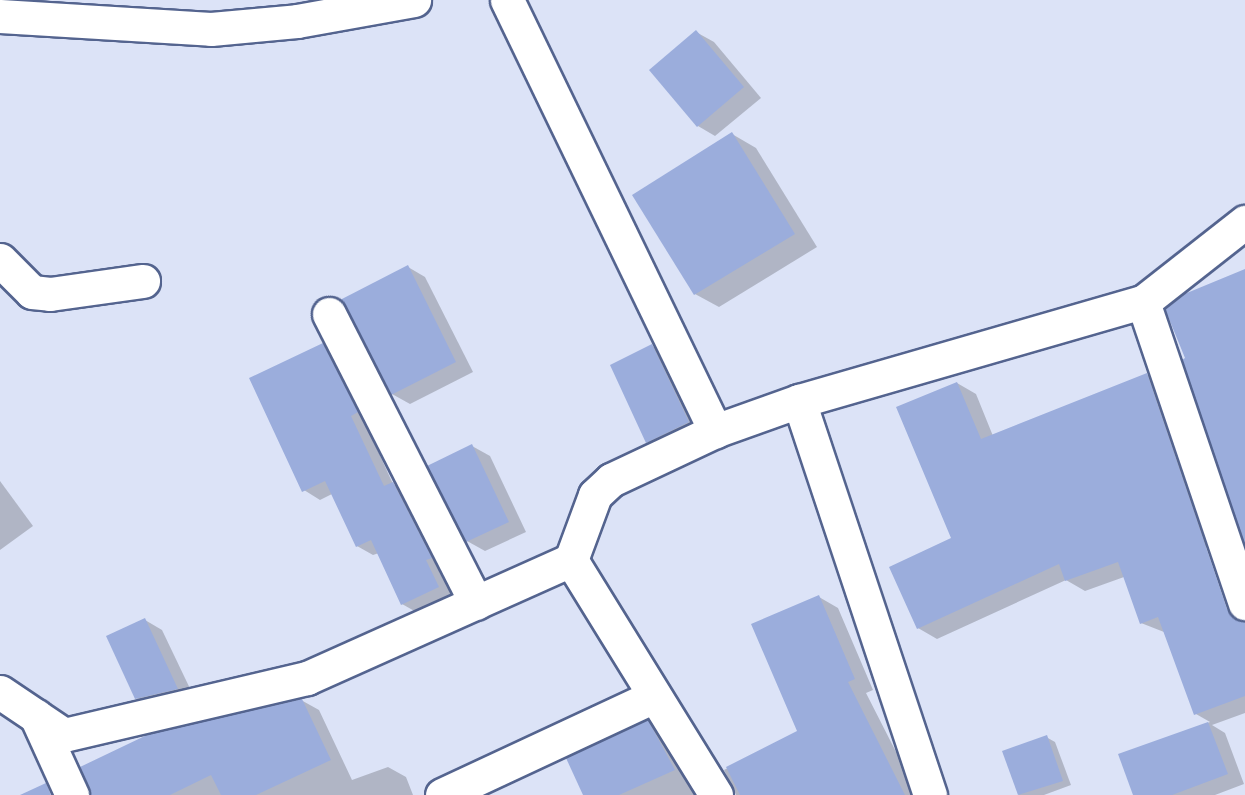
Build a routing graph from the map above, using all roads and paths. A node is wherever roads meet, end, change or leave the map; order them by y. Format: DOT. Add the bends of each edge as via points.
graph roads {
  1 [pos="414,0"];
  2 [pos="507,0"];
  3 [pos="0,16"];
  4 [pos="1245,222"];
  5 [pos="0,260"];
  6 [pos="143,281"];
  7 [pos="1143,302"];
  8 [pos="329,314"];
  9 [pos="799,401"];
  10 [pos="715,431"];
  11 [pos="571,560"];
  12 [pos="476,603"];
  13 [pos="1245,603"];
  14 [pos="0,692"];
  15 [pos="654,696"];
  16 [pos="36,716"];
  17 [pos="72,795"];
  18 [pos="442,795"];
  19 [pos="716,795"];
  20 [pos="930,795"];
  1 -- 3 [label="street" via="297,21 211,29"];
  2 -- 10 [label="street"];
  4 -- 7 [label="street"];
  5 -- 6 [label="street" via="32,292 50,294"];
  7 -- 9 [label="street"];
  7 -- 13 [label="street"];
  8 -- 12 [label="street"];
  9 -- 10 [label="street"];
  9 -- 20 [label="street"];
  10 -- 11 [label="street" via="611,480 595,495"];
  11 -- 12 [label="street"];
  11 -- 15 [label="street"];
  12 -- 16 [label="street" via="307,678 64,735"];
  14 -- 16 [label="street"];
  15 -- 18 [label="street"];
  15 -- 19 [label="street"];
  16 -- 17 [label="street"];
}
